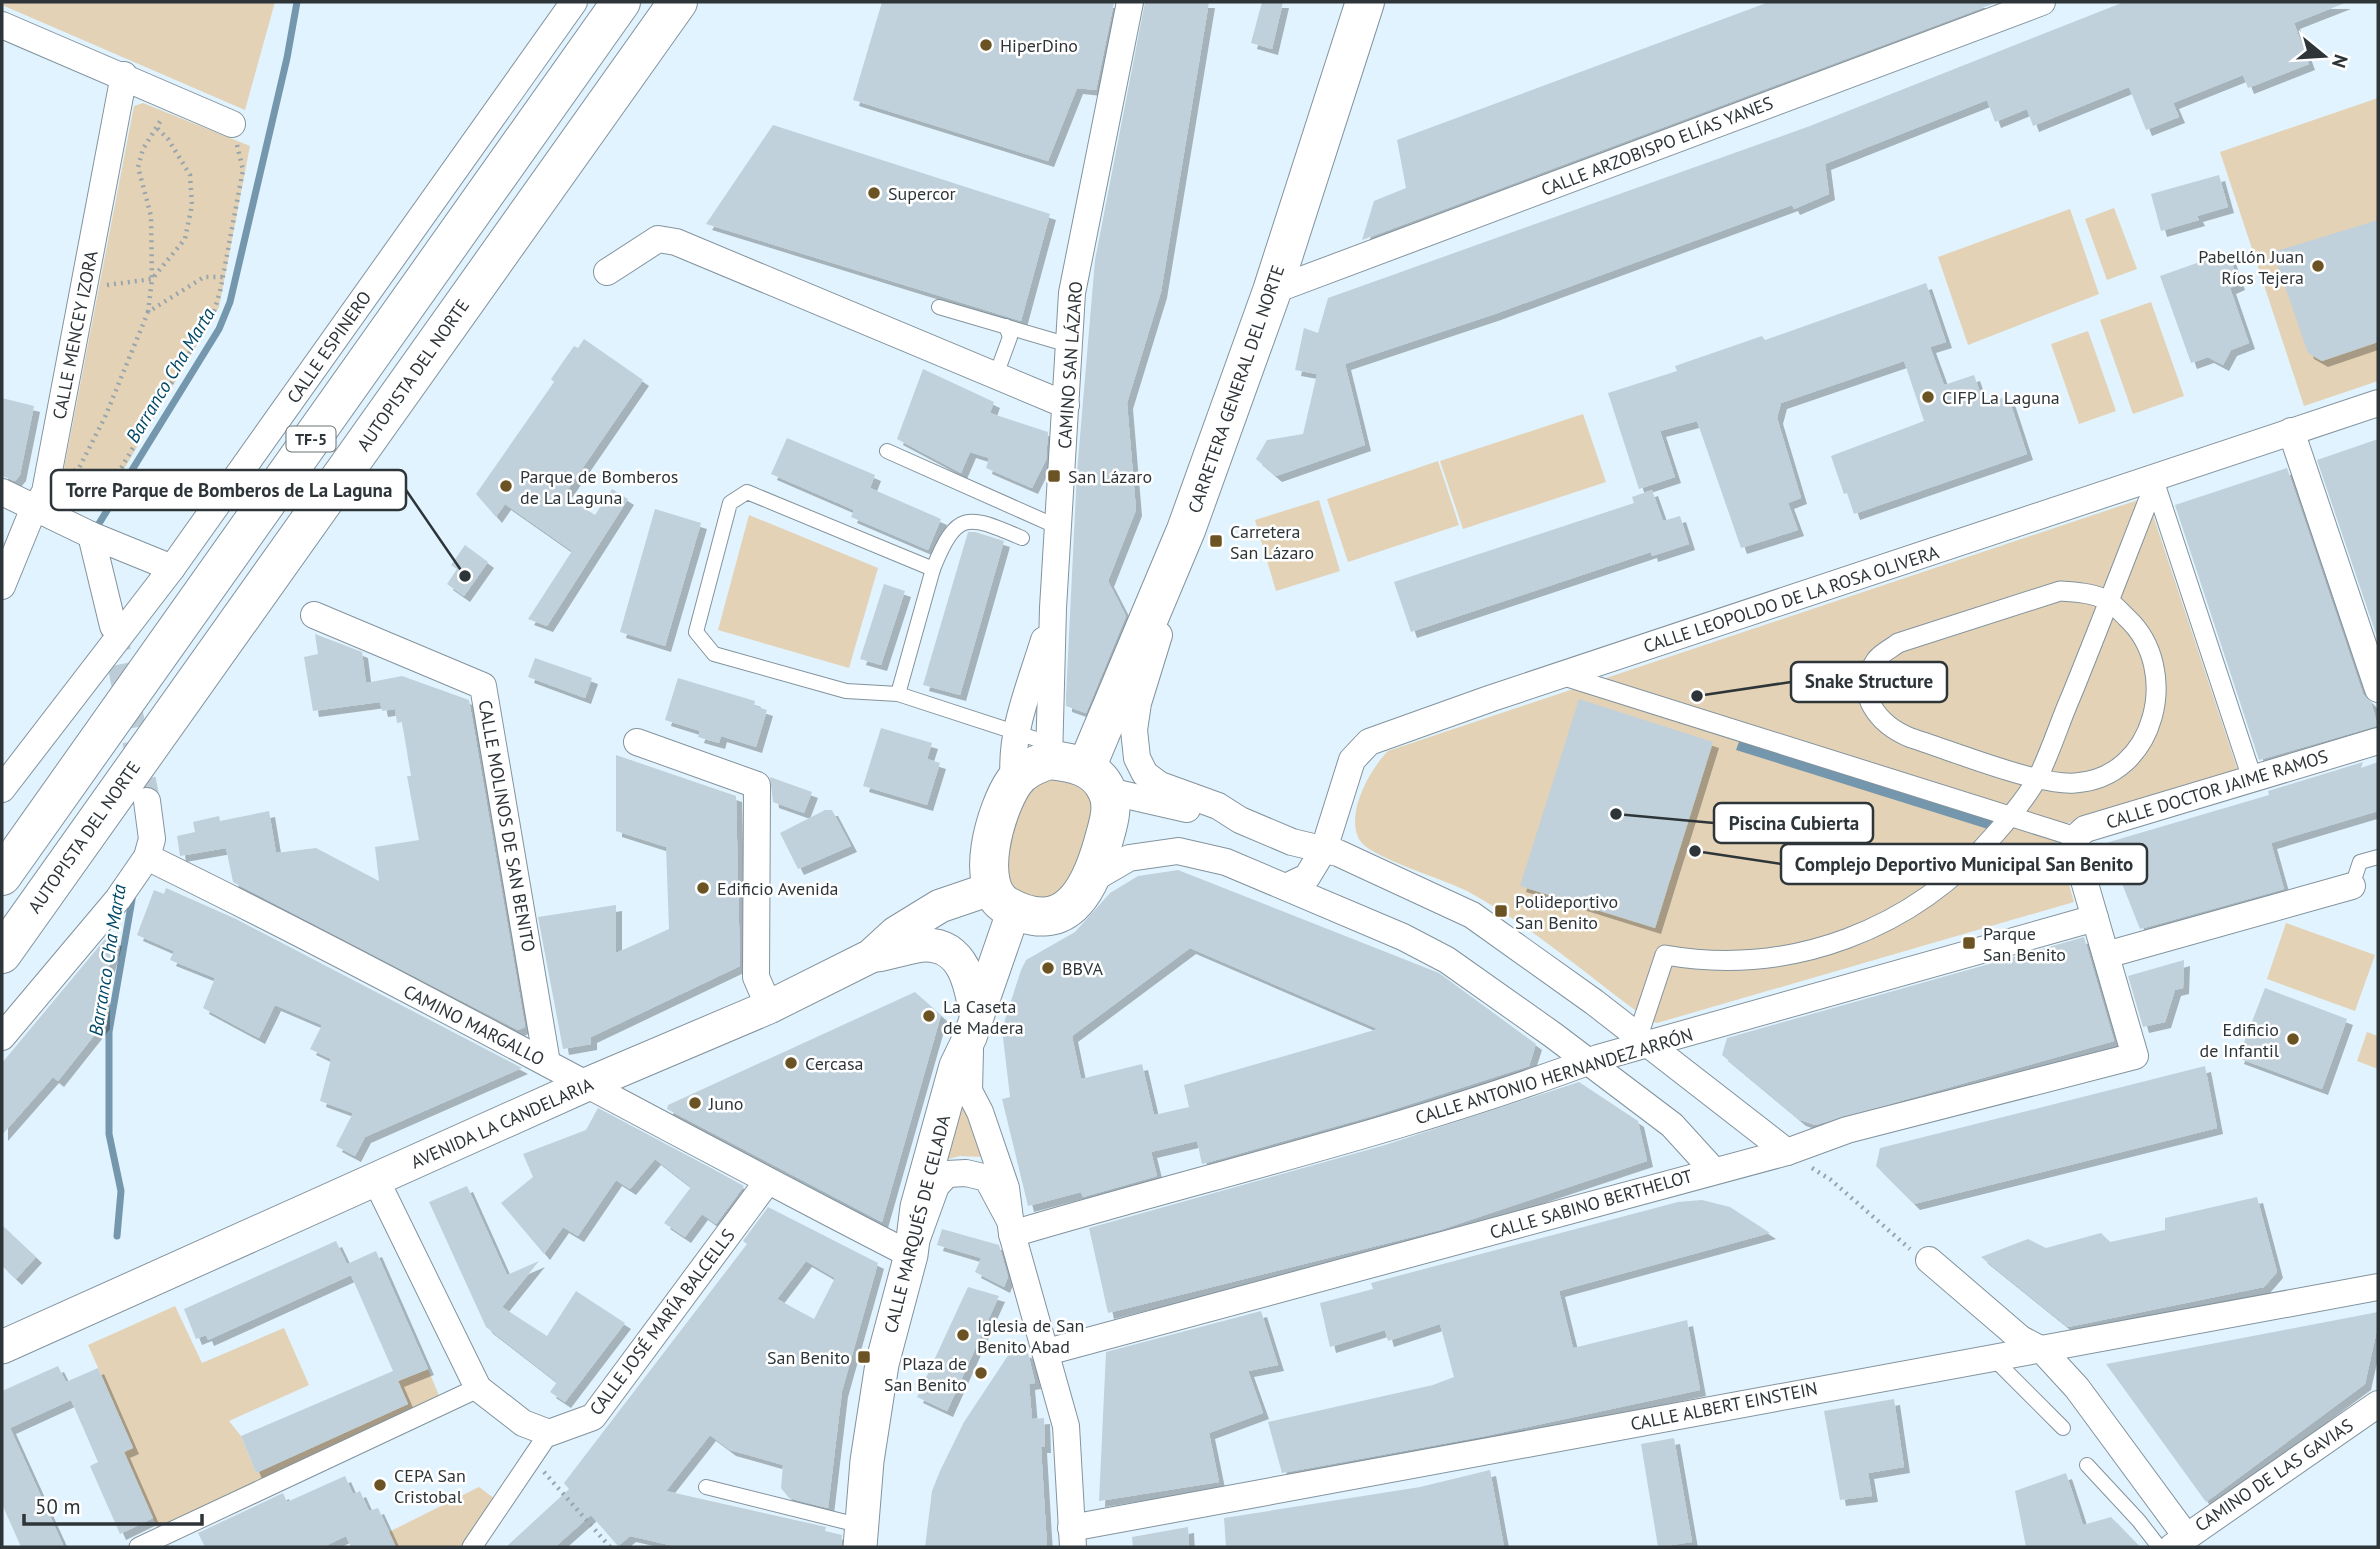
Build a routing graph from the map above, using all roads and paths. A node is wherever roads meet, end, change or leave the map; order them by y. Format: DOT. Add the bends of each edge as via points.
graph roads {
  1 [pos="574,2"];
  2 [pos="621,2"];
  3 [pos="678,2"];
  4 [pos="1130,2"];
  5 [pos="1365,2"];
  6 [pos="2042,2"];
  7 [pos="2,25"];
  8 [pos="124,75"];
  9 [pos="173,97"];
  10 [pos="232,124"];
  11 [pos="157,128"];
  12 [pos="607,272"];
  13 [pos="223,276"];
  14 [pos="152,279"];
  15 [pos="84,288"];
  16 [pos="1272,291"];
  17 [pos="939,307"];
  18 [pos="148,312"];
  19 [pos="1006,326"];
  20 [pos="1069,345"];
  21 [pos="996,375"];
  22 [pos="2378,403"];
  23 [pos="1066,405"];
  24 [pos="2291,431"];
  25 [pos="887,451"];
  26 [pos="49,472"];
  27 [pos="738,481"];
  28 [pos="2156,489"];
  29 [pos="2,492"];
  30 [pos="739,497"];
  31 [pos="37,507"];
  32 [pos="1059,528"];
  33 [pos="91,536"];
  34 [pos="1022,538"];
  35 [pos="172,568"];
  36 [pos="933,569"];
  37 [pos="3,581"];
  38 [pos="1164,581"];
  39 [pos="2109,601"];
  40 [pos="1053,608"];
  41 [pos="314,615"];
  42 [pos="113,626"];
  43 [pos="1561,675"];
  44 [pos="2378,689"];
  45 [pos="898,694"];
  46 [pos="1015,733"];
  47 [pos="2378,741"];
  48 [pos="637,742"];
  49 [pos="1049,750"];
  50 [pos="2037,778"];
  51 [pos="2252,778"];
  52 [pos="1097,780"];
  53 [pos="1014,781"];
  54 [pos="2,789"];
  55 [pos="147,801"];
  56 [pos="2010,816"];
  57 [pos="1240,821"];
  58 [pos="2077,837"];
  59 [pos="1324,849"];
  60 [pos="148,857"];
  61 [pos="2378,857"];
  62 [pos="2,876"];
  63 [pos="1091,880"];
  64 [pos="2352,886"];
  65 [pos="1286,887"];
  66 [pos="1004,899"];
  67 [pos="2095,918"];
  68 [pos="2,954"];
  69 [pos="2106,955"];
  70 [pos="871,956"];
  71 [pos="769,1007"];
  72 [pos="973,1026"];
  73 [pos="2,1037"];
  74 [pos="1643,1040"];
  75 [pos="1587,1062"];
  76 [pos="547,1063"];
  77 [pos="590,1083"];
  78 [pos="1787,1152"];
  79 [pos="1713,1170"];
  80 [pos="376,1180"];
  81 [pos="1831,1180"];
  82 [pos="767,1182"];
  83 [pos="1010,1227"];
  84 [pos="911,1255"];
  85 [pos="1929,1260"];
  86 [pos="2378,1287"];
  87 [pos="2,1347"];
  88 [pos="2042,1350"];
  89 [pos="1047,1352"];
  90 [pos="1991,1356"];
  91 [pos="478,1388"];
  92 [pos="2378,1404"];
  93 [pos="2063,1428"];
  94 [pos="549,1433"];
  95 [pos="532,1459"];
  96 [pos="2087,1465"];
  97 [pos="706,1488"];
  98 [pos="861,1537"];
  99 [pos="1072,1537"];
  100 [pos="2179,1541"];
  101 [pos="139,1547"];
  102 [pos="472,1547"];
  103 [pos="610,1547"];
  104 [pos="2159,1547"];
  1 -- 35 [label="street, CALLE ESPINERO" via="259,433"];
  2 -- 62 [label="main road, TF-5"];
  3 -- 68 [label="main road, AUTOPISTA DEL NORTE / TF-5"];
  4 -- 20 [label="street, CAMINO SAN LÁZARO" via="1072,293"];
  5 -- 16 [label="main road, CARRETERA GENERAL DEL NORTE"];
  6 -- 16 [label="street, CALLE ARZOBISPO ELÍAS YANES"];
  7 -- 8 [label="street"];
  8 -- 9 [label="street"];
  8 -- 15 [label="street, CALLE MENCEY IZORA"];
  9 -- 10 [label="street"];
  9 -- 11 [label="path"];
  10 -- 13 [label="path" via="243,170"];
  11 -- 14 [label="path" via="138,167 151,216"];
  11 -- 14 [label="path" via="190,175 192,205 185,239"];
  12 -- 21 [label="street" via="658,239 676,242"];
  13 -- 18 [label="path" via="204,276"];
  13 -- 26 [label="path" via="208,321 98,507 67,495"];
  14 -- 15 [label="path"];
  14 -- 18 [label="path"];
  15 -- 26 [label="street, CALLE MENCEY IZORA"];
  16 -- 38 [label="main road, CARRETERA GENERAL DEL NORTE"];
  17 -- 19 [label="lane"];
  18 -- 26 [label="path" via="79,468"];
  19 -- 20 [label="lane"];
  19 -- 21 [label="lane" via="1010,337"];
  20 -- 23 [label="street, CAMINO SAN LÁZARO"];
  21 -- 23 [label="street"];
  22 -- 24 [label="street, CALLE LEOPOLDO DE LA ROSA OLIVERA"];
  23 -- 32 [label="street, CAMINO SAN LÁZARO"];
  24 -- 28 [label="street, CALLE LEOPOLDO DE LA ROSA OLIVERA"];
  24 -- 44 [label="street"];
  25 -- 32 [label="lane"];
  26 -- 31 [label="street, CALLE MENCEY IZORA"];
  27 -- 30 [label="lane"];
  28 -- 39 [label="street"];
  28 -- 43 [label="street, CALLE LEOPOLDO DE LA ROSA OLIVERA"];
  28 -- 51 [label="street"];
  29 -- 31 [label="street"];
  30 -- 36 [label="lane" via="747,492"];
  30 -- 45 [label="lane" via="730,503 696,632 714,654 846,691"];
  31 -- 33 [label="street"];
  31 -- 37 [label="street, CALLE MENCEY IZORA"];
  32 -- 40 [label="street, CAMINO SAN LÁZARO"];
  33 -- 35 [label="street"];
  33 -- 42 [label="street"];
  34 -- 36 [label="lane" via="971,521 957,526 945,540"];
  35 -- 54 [label="street, CALLE ESPINERO"];
  36 -- 45 [label="lane"];
  38 -- 52 [label="main road, CARRETERA GENERAL DEL NORTE"];
  38 -- 57 [label="street" via="1162,625 1138,702 1137,758 1145,774 1160,785 1218,806"];
  39 -- 50 [label="street"];
  39 -- 50 [label="street" via="2139,629 2152,653 2159,696 2151,725 2132,756 2105,778 2075,783"];
  39 -- 50 [label="street" via="2060,591 2037,596 1898,643 1877,658 1869,675 1867,696 1877,717 1892,730"];
  40 -- 46 [label="street, CAMINO SAN LÁZARO"];
  40 -- 49 [label="street, CAMINO SAN LÁZARO"];
  41 -- 76 [label="street, CALLE MOLINOS DE SAN BENITO" via="483,686"];
  43 -- 56 [label="street"];
  43 -- 59 [label="street, CALLE LEOPOLDO DE LA ROSA OLIVERA" via="1369,742 1352,760"];
  45 -- 46 [label="lane"];
  46 -- 49 [label="lane"];
  46 -- 53 [label="street, CAMINO SAN LÁZARO" via="1011,755"];
  47 -- 51 [label="street, CALLE DOCTOR JAIME RAMOS"];
  48 -- 71 [label="street" via="757,785 756,978"];
  49 -- 52 [label="main road"];
  49 -- 53 [label="main road"];
  50 -- 56 [label="street"];
  51 -- 58 [label="street, CALLE DOCTOR JAIME RAMOS" via="2085,829"];
  52 -- 57 [label="street" via="1214,819"];
  52 -- 63 [label="main road" via="1111,812"];
  53 -- 66 [label="main road" via="988,863"];
  55 -- 60 [label="street" via="152,839"];
  56 -- 58 [label="street"];
  56 -- 74 [label="street" via="1974,859 1941,888 1880,926 1832,946 1775,959 1702,962 1665,955"];
  57 -- 59 [label="street"];
  58 -- 67 [label="street" via="2074,846"];
  59 -- 65 [label="street, CALLE LEOPOLDO DE LA ROSA OLIVERA" via="1307,877"];
  59 -- 74 [label="street" via="1472,915"];
  60 -- 73 [label="street"];
  60 -- 76 [label="street, CAMINO MARGALLO"];
  61 -- 64 [label="lane" via="2360,862"];
  63 -- 65 [label="street" via="1129,858 1178,851 1226,862"];
  63 -- 66 [label="main road" via="1083,896 1052,915 1032,916"];
  64 -- 69 [label="street"];
  65 -- 75 [label="street" via="1447,960"];
  66 -- 70 [label="street, AVENIDA LA CANDELARIA" via="940,906 896,933"];
  66 -- 72 [label="street, CALLE MARQUÉS DE CELADA"];
  67 -- 69 [label="street"];
  67 -- 74 [label="street, CALLE ANTONIO HERNANDEZ ARRÓN"];
  69 -- 78 [label="street, CALLE SABINO BERTHELOT" via="2136,1056 1847,1130"];
  70 -- 71 [label="street, AVENIDA LA CANDELARIA"];
  70 -- 72 [label="street" via="926,945 942,948 970,977"];
  71 -- 77 [label="street, AVENIDA LA CANDELARIA"];
  72 -- 83 [label="street" via="969,1091 981,1112 1006,1188"];
  72 -- 84 [label="street, CALLE MARQUÉS DE CELADA" via="956,1066 917,1208"];
  74 -- 75 [label="street, CALLE ANTONIO HERNANDEZ ARRÓN"];
  74 -- 78 [label="street"];
  75 -- 79 [label="street" via="1672,1125"];
  75 -- 83 [label="street, CALLE ANTONIO HERNANDEZ ARRÓN" via="1419,1118"];
  76 -- 77 [label="street, CAMINO MARGALLO"];
  77 -- 80 [label="street, AVENIDA LA CANDELARIA"];
  77 -- 82 [label="street, CAMINO MARGALLO"];
  78 -- 79 [label="street, CALLE SABINO BERTHELOT"];
  79 -- 89 [label="street, CALLE SABINO BERTHELOT"];
  80 -- 87 [label="street, AVENIDA LA CANDELARIA"];
  80 -- 91 [label="street"];
  81 -- 85 [label="path" via="1901,1243"];
  82 -- 84 [label="street, CAMINO MARGALLO"];
  82 -- 94 [label="street, CALLE JOSÉ MARÍA BALCELLS" via="593,1417"];
  83 -- 84 [label="street" via="987,1178 947,1174 936,1186"];
  83 -- 89 [label="street"];
  84 -- 98 [label="street, CALLE MARQUÉS DE CELADA" via="882,1364"];
  85 -- 88 [label="street" via="2021,1339"];
  86 -- 88 [label="street, CALLE ALBERT EINSTEIN"];
  88 -- 90 [label="street, CALLE ALBERT EINSTEIN"];
  88 -- 100 [label="street" via="2077,1388"];
  89 -- 99 [label="street" via="1066,1426"];
  90 -- 93 [label="lane"];
  90 -- 99 [label="street, CALLE ALBERT EINSTEIN"];
  91 -- 94 [label="street" via="523,1423"];
  91 -- 101 [label="street"];
  92 -- 100 [label="street, CAMINO DE LAS GAVIAS"];
  94 -- 95 [label="street"];
  95 -- 102 [label="street"];
  95 -- 103 [label="path"];
  96 -- 104 [label="lane"];
  97 -- 98 [label="lane"];
}
